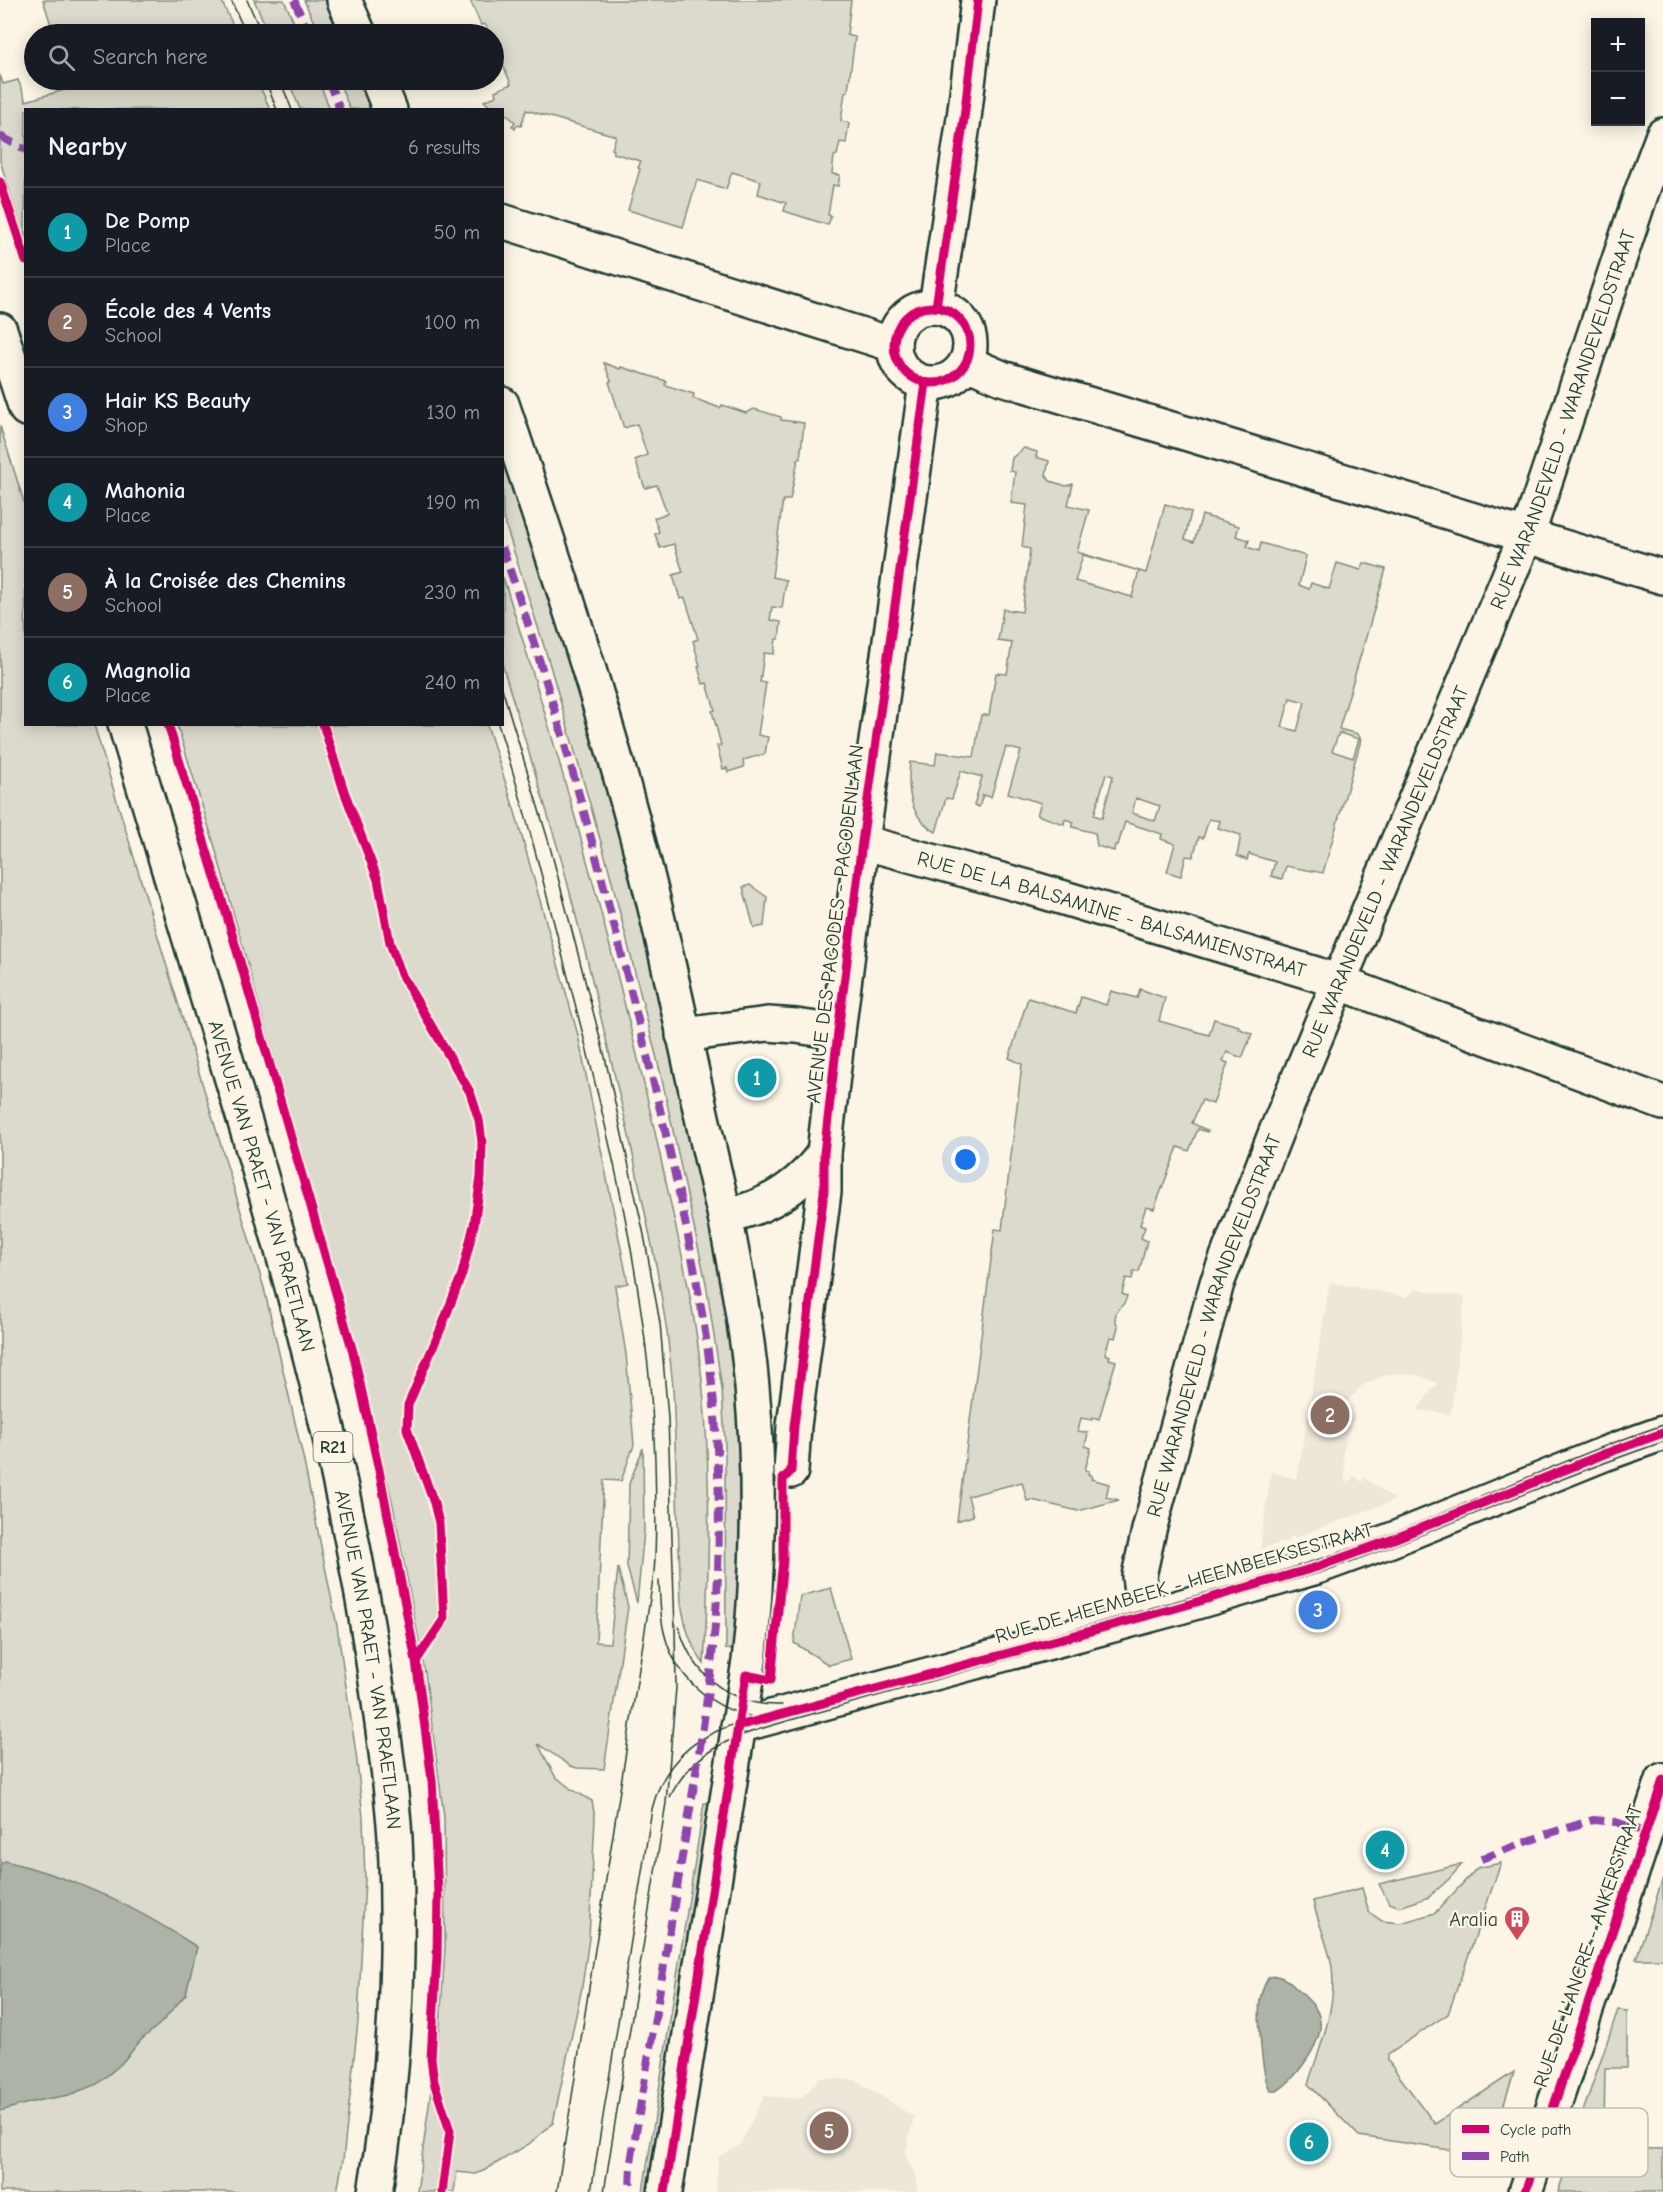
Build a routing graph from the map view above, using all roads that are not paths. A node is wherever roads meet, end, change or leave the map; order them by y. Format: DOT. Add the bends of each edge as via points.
graph roads {
  1 [pos="344,0"];
  2 [pos="978,0"];
  3 [pos="355,24"];
  4 [pos="382,90"];
  5 [pos="389,108"];
  6 [pos="1663,135"];
  7 [pos="504,222"];
  8 [pos="936,307"];
  9 [pos="0,330"];
  10 [pos="894,345"];
  11 [pos="967,363"];
  12 [pos="926,383"];
  13 [pos="24,403"];
  14 [pos="504,410"];
  15 [pos="1526,536"];
  16 [pos="1663,577"];
  17 [pos="126,726"];
  18 [pos="862,842"];
  19 [pos="1338,982"];
  20 [pos="838,1032"];
  21 [pos="683,1035"];
  22 [pos="1663,1103"];
  23 [pos="824,1153"];
  24 [pos="725,1216"];
  25 [pos="1663,1433"];
  26 [pos="791,1471"];
  27 [pos="1144,1616"];
  28 [pos="738,1726"];
  29 [pos="1663,1780"];
  30 [pos="1553,2108"];
  31 [pos="1530,2177"];
  32 [pos="375,2192"];
  33 [pos="665,2192"];
  34 [pos="1525,2192"];
  1 -- 3 [label="street"];
  2 -- 8 [label="street"];
  4 -- 5 [label="street"];
  6 -- 15 [label="street, RUE WARANDEVELD - WARANDEVELDSTRAAT"];
  7 -- 10 [label="street"];
  8 -- 10 [label="street" via="906,317"];
  8 -- 11 [label="street" via="953,313 966,327 971,345"];
  9 -- 13 [label="street"];
  10 -- 12 [label="street" via="899,366 915,380"];
  11 -- 12 [label="street" via="945,382"];
  11 -- 15 [label="street" via="1002,378"];
  12 -- 18 [label="street, AVENUE DES PAGODES - PAGODENLAAN"];
  14 -- 21 [label="street" via="559,569 604,718 646,868"];
  15 -- 16 [label="street"];
  15 -- 19 [label="street, RUE WARANDEVELD - WARANDEVELDSTRAAT"];
  17 -- 32 [label="street, AVENUE VAN PRAET - VAN PRAETLAAN / R21" via="288,1268 332,1442 368,1625 387,1756 397,1888 395,1993"];
  18 -- 19 [label="street, RUE DE LA BALSAMINE - BALSAMIENSTRAAT" via="1031,888"];
  18 -- 20 [label="street, AVENUE DES PAGODES - PAGODENLAAN"];
  19 -- 22 [label="street, RUE DE LA BALSAMINE - BALSAMIENSTRAAT"];
  19 -- 27 [label="street, RUE WARANDEVELD - WARANDEVELDSTRAAT" via="1245,1207 1206,1318 1141,1566"];
  20 -- 21 [label="street, AVENUE DES PAGODES - PAGODENLAAN" via="768,1024"];
  20 -- 23 [label="street, AVENUE DES PAGODES - PAGODENLAAN"];
  21 -- 24 [label="street"];
  23 -- 24 [label="street" via="804,1178 775,1199"];
  23 -- 26 [label="street, AVENUE DES PAGODES - PAGODENLAAN" via="824,1192"];
  24 -- 28 [label="street" via="749,1358 755,1443 754,1604"];
  25 -- 27 [label="street, RUE DE HEEMBEEK - HEEMBEEKSESTRAAT" via="1354,1555"];
  27 -- 28 [label="street, RUE DE HEEMBEEK - HEEMBEEKSESTRAAT"];
  28 -- 33 [label="street"];
  29 -- 30 [label="street, RUE DE L'ANCRE - ANKERSTRAAT"];
  31 -- 34 [label="street, RUE DE L'ANCRE - ANKERSTRAAT"];
}
